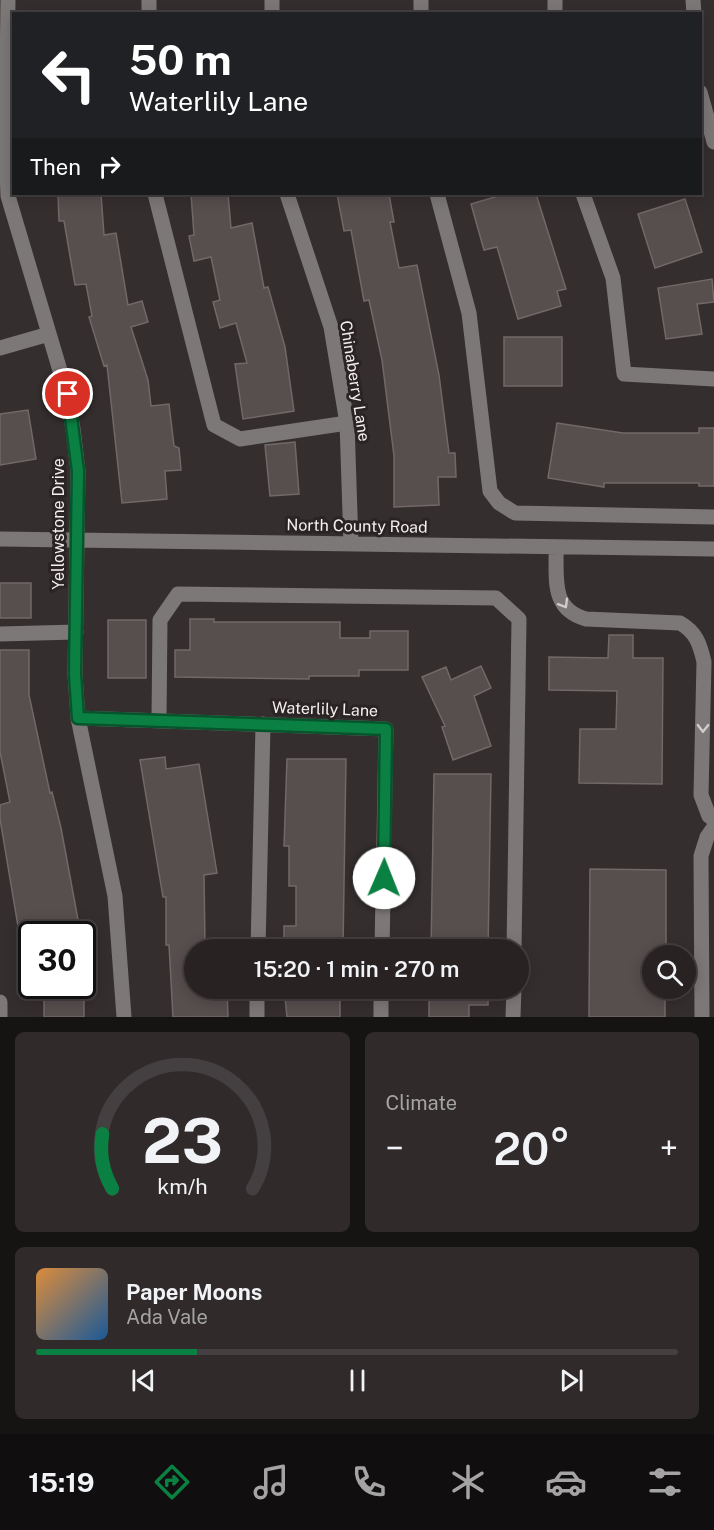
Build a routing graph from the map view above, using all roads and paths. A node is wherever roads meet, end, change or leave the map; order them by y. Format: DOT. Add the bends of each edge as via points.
graph roads {
  1 [pos="8,0"];
  2 [pos="702,99"];
  3 [pos="714,142"];
  4 [pos="155,195"];
  5 [pos="287,195"];
  6 [pos="437,195"];
  7 [pos="584,195"];
  8 [pos="49,334"];
  9 [pos="0,348"];
  10 [pos="714,379"];
  11 [pos="347,423"];
  12 [pos="714,517"];
  13 [pos="0,539"];
  14 [pos="78,540"];
  15 [pos="351,544"];
  16 [pos="556,547"];
  17 [pos="714,549"];
  18 [pos="76,632"];
  19 [pos="0,634"];
  20 [pos="78,718"];
  21 [pos="159,719"];
  22 [pos="263,724"];
  23 [pos="714,820"];
  24 [pos="714,827"];
  25 [pos="258,939"];
  26 [pos="382,939"];
  27 [pos="514,939"];
  28 [pos="257,999"];
  29 [pos="381,999"];
  30 [pos="514,999"];
  31 [pos="0,1002"];
  32 [pos="0,1017"];
  33 [pos="124,1017"];
  34 [pos="257,1017"];
  35 [pos="381,1017"];
  36 [pos="513,1017"];
  37 [pos="702,1017"];
  1 -- 8 [label="street, Yellowstone Drive" via="8,196"];
  2 -- 3 [label="street"];
  4 -- 11 [label="street" via="214,425 240,439"];
  5 -- 11 [label="street, Chinaberry Lane" via="330,327"];
  6 -- 12 [label="street" via="469,313 490,492 499,503 515,513"];
  7 -- 10 [label="street" via="613,278 624,374"];
  8 -- 9 [label="street"];
  8 -- 14 [label="street, Yellowstone Drive" via="68,394 73,429 78,471"];
  11 -- 15 [label="street, Chinaberry Lane"];
  13 -- 14 [label="street, North County Road"];
  14 -- 15 [label="street, North County Road"];
  14 -- 18 [label="street, Yellowstone Drive"];
  15 -- 16 [label="street, North County Road"];
  16 -- 17 [label="street, North County Road"];
  16 -- 23 [label="street, one-way" via="557,593 571,615 680,623 699,642 704,662 702,795"];
  18 -- 19 [label="street"];
  18 -- 20 [label="street, Yellowstone Drive"];
  20 -- 21 [label="street, Waterlily Lane"];
  20 -- 33 [label="street, Yellowstone Drive" via="115,896"];
  21 -- 22 [label="street, Waterlily Lane"];
  21 -- 27 [label="street" via="160,620 178,594 496,598 519,619"];
  22 -- 25 [label="street"];
  22 -- 26 [label="street, Waterlily Lane" via="386,729"];
  24 -- 37 [label="street" via="701,856"];
  28 -- 34 [label="street"];
  29 -- 35 [label="street"];
  30 -- 36 [label="street"];
  31 -- 32 [label="street"];
}
